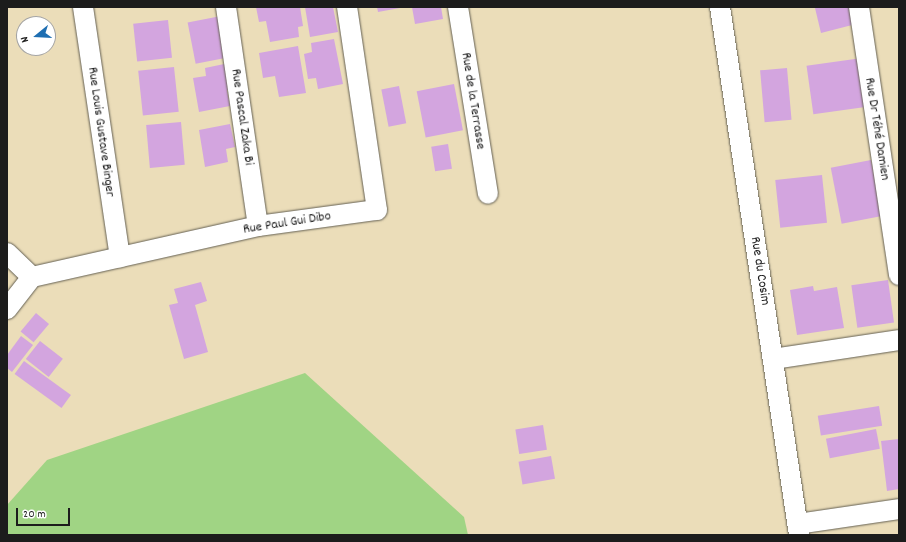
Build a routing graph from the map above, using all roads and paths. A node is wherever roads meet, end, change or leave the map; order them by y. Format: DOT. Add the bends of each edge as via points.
graph roads {
  1 [pos="83,7"];
  2 [pos="226,7"];
  3 [pos="347,7"];
  4 [pos="458,7"];
  5 [pos="720,7"];
  6 [pos="859,7"];
  7 [pos="891,165"];
  8 [pos="488,194"];
  9 [pos="258,226"];
  10 [pos="7,253"];
  11 [pos="120,257"];
  12 [pos="899,274"];
  13 [pos="32,277"];
  14 [pos="7,309"];
  15 [pos="899,340"];
  16 [pos="773,359"];
  17 [pos="899,509"];
  18 [pos="799,529"];
  1 -- 11 [label="street, Rue Louis Gustave Binger"];
  2 -- 9 [label="street, Rue Pascal Zaka Bi"];
  3 -- 9 [label="street, Rue Paul Gui Dibo" via="377,210"];
  4 -- 8 [label="street, Rue de la Terrasse"];
  5 -- 16 [label="street, Rue du Cosim"];
  6 -- 7 [label="street, Rue Dr Téhé Damien"];
  7 -- 12 [label="street, Rue Dr Téhé Damien"];
  9 -- 11 [label="street, Rue Paul Gui Dibo"];
  10 -- 13 [label="street"];
  11 -- 13 [label="street, Rue Paul Gui Dibo"];
  13 -- 14 [label="street"];
  15 -- 16 [label="street"];
  16 -- 18 [label="street, Rue du Cosim"];
  17 -- 18 [label="street"];
}
